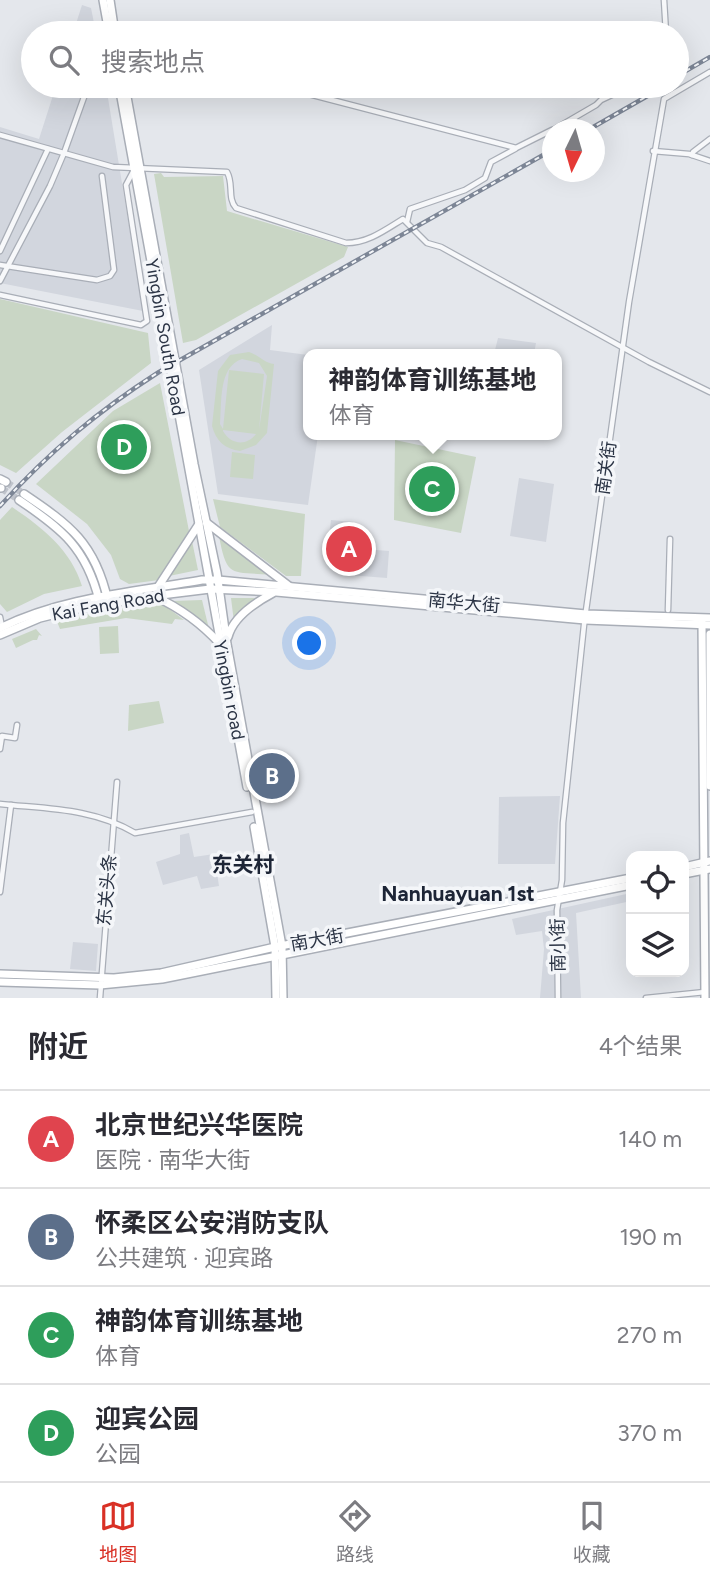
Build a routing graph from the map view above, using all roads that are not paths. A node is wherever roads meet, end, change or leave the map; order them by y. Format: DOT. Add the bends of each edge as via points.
graph roads {
  1 [pos="94,0"];
  2 [pos="664,0"];
  3 [pos="106,1"];
  4 [pos="108,21"];
  5 [pos="112,21"];
  6 [pos="665,21"];
  7 [pos="710,72"];
  8 [pos="689,84"];
  9 [pos="84,98"];
  10 [pos="122,98"];
  11 [pos="127,98"];
  12 [pos="324,98"];
  13 [pos="605,98"];
  14 [pos="666,98"];
  15 [pos="572,119"];
  16 [pos="0,135"];
  17 [pos="542,135"];
  18 [pos="710,139"];
  19 [pos="516,148"];
  20 [pos="48,149"];
  21 [pos="653,151"];
  22 [pos="64,153"];
  23 [pos="692,155"];
  24 [pos="710,161"];
  25 [pos="137,170"];
  26 [pos="102,176"];
  27 [pos="407,222"];
  28 [pos="0,251"];
  29 [pos="0,265"];
  30 [pos="8,267"];
  31 [pos="0,281"];
  32 [pos="0,295"];
  33 [pos="623,347"];
  34 [pos="710,392"];
  35 [pos="22,497"];
  36 [pos="203,523"];
  37 [pos="670,539"];
  38 [pos="209,580"];
  39 [pos="218,580"];
  40 [pos="289,586"];
  41 [pos="158,587"];
  42 [pos="210,589"];
  43 [pos="219,589"];
  44 [pos="276,592"];
  45 [pos="153,596"];
  46 [pos="104,601"];
  47 [pos="668,610"];
  48 [pos="0,617"];
  49 [pos="586,617"];
  50 [pos="706,621"];
  51 [pos="1,630"];
  52 [pos="710,634"];
  53 [pos="224,645"];
  54 [pos="17,725"];
  55 [pos="0,749"];
  56 [pos="117,782"];
  57 [pos="710,786"];
  58 [pos="0,804"];
  59 [pos="11,805"];
  60 [pos="252,812"];
  61 [pos="113,820"];
  62 [pos="707,866"];
  63 [pos="689,867"];
  64 [pos="689,872"];
  65 [pos="626,879"];
  66 [pos="626,886"];
  67 [pos="0,892"];
  68 [pos="560,896"];
  69 [pos="279,946"];
  70 [pos="279,956"];
  71 [pos="0,974"];
  72 [pos="100,981"];
  73 [pos="0,982"];
  74 [pos="705,995"];
  75 [pos="100,998"];
  76 [pos="276,998"];
  77 [pos="283,998"];
  78 [pos="558,998"];
  79 [pos="646,998"];
  1 -- 3 [label="street"];
  2 -- 6 [label="street"];
  3 -- 4 [label="main road"];
  3 -- 5 [label="main road"];
  7 -- 8 [label="street, 南关街"];
  9 -- 22 [label="street"];
  10 -- 25 [label="main road, Yingbin South Road"];
  11 -- 25 [label="main road, Yingbin South Road"];
  12 -- 19 [label="street"];
  13 -- 15 [label="street"];
  14 -- 21 [label="street, 南关街"];
  16 -- 20 [label="street"];
  17 -- 19 [label="street"];
  18 -- 23 [label="street"];
  19 -- 27 [label="street" via="491,162 485,178 465,190 410,209"];
  20 -- 22 [label="street"];
  20 -- 28 [label="street"];
  21 -- 23 [label="street"];
  21 -- 33 [label="street, 南关街"];
  22 -- 25 [label="street"];
  22 -- 30 [label="street"];
  23 -- 24 [label="street"];
  25 -- 27 [label="street" via="227,172 236,208 346,243 373,237 403,219"];
  25 -- 32 [label="street" via="126,185 147,321 141,325"];
  25 -- 36 [label="main road, Yingbin South Road"];
  26 -- 30 [label="street" via="114,270 110,276 97,280"];
  27 -- 33 [label="street" via="427,243"];
  29 -- 30 [label="street"];
  30 -- 31 [label="street"];
  33 -- 34 [label="street"];
  33 -- 49 [label="street, 南关街"];
  35 -- 46 [label="main road" via="60,518 79,535 93,556"];
  36 -- 38 [label="main road, Yingbin South Road"];
  36 -- 39 [label="main road, Yingbin South Road"];
  36 -- 40 [label="main road"];
  36 -- 41 [label="main road"];
  37 -- 47 [label="street"];
  38 -- 39 [label="main road, Kai Fang Road"];
  38 -- 41 [label="main road, Kai Fang Road"];
  38 -- 42 [label="main road, Yingbin South Road"];
  39 -- 40 [label="main road, 南华大街"];
  39 -- 43 [label="main road, Yingbin South Road"];
  40 -- 49 [label="main road, 南华大街"];
  41 -- 46 [label="main road, Kai Fang Road"];
  42 -- 43 [label="main road, Kai Fang Road"];
  42 -- 45 [label="main road, Kai Fang Road"];
  42 -- 53 [label="main road, Yingbin road"];
  43 -- 44 [label="main road, 南华大街"];
  43 -- 53 [label="main road, Yingbin South Road"];
  44 -- 49 [label="main road, 南华大街"];
  44 -- 53 [label="main road" via="258,601 231,627"];
  45 -- 46 [label="main road, Kai Fang Road"];
  45 -- 53 [label="main road" via="172,604"];
  46 -- 51 [label="main road, Kai Fang Road" via="37,612"];
  48 -- 51 [label="street"];
  49 -- 50 [label="main road, 南华大街"];
  49 -- 68 [label="street, 南关街" via="563,823"];
  50 -- 62 [label="main road"];
  52 -- 57 [label="main road"];
  53 -- 60 [label="main road, Yingbin road"];
  53 -- 69 [label="main road"];
  54 -- 55 [label="street" via="15,738 2,736"];
  56 -- 61 [label="street, 东关头条"];
  58 -- 59 [label="street"];
  59 -- 61 [label="street"];
  59 -- 67 [label="street"];
  60 -- 61 [label="street" via="135,833"];
  60 -- 69 [label="main road, Yingbin road"];
  61 -- 72 [label="street, 东关头条"];
  62 -- 63 [label="main road"];
  62 -- 64 [label="main road"];
  62 -- 74 [label="main road"];
  65 -- 68 [label="main road, 南大街"];
  66 -- 68 [label="main road, 南大街"];
  68 -- 69 [label="main road, 南大街"];
  68 -- 70 [label="main road, 南大街"];
  68 -- 78 [label="street, 南小街"];
  69 -- 70 [label="main road, Yingbin road"];
  69 -- 72 [label="main road, 南大街" via="161,973"];
  70 -- 72 [label="main road, 南大街" via="162,979"];
  70 -- 76 [label="main road, Yingbin road"];
  70 -- 77 [label="main road"];
  71 -- 72 [label="main road, 南大街"];
  72 -- 73 [label="main road, 南大街"];
  72 -- 75 [label="street, 东关头条"];
  74 -- 79 [label="street" via="699,990"];
}
